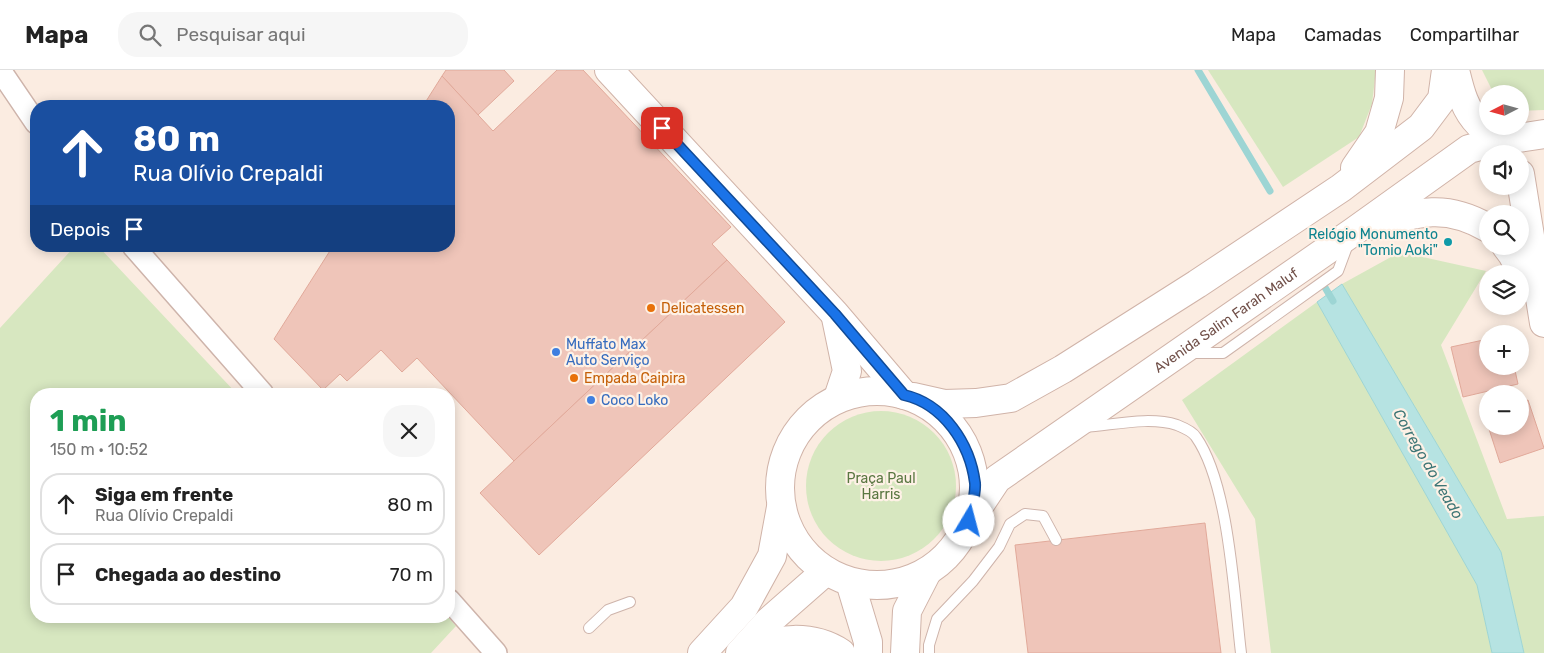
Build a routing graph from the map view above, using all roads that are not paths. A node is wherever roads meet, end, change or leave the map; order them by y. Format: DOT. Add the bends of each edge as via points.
graph roads {
  1 [pos="0,70"];
  2 [pos="609,70"];
  3 [pos="1390,70"];
  4 [pos="1446,70"];
  5 [pos="1455,70"];
  6 [pos="30,114"];
  7 [pos="1544,134"];
  8 [pos="1502,145"];
  9 [pos="1510,145"];
  10 [pos="1479,148"];
  11 [pos="1341,188"];
  12 [pos="1523,195"];
  13 [pos="1479,223"];
  14 [pos="1353,232"];
  15 [pos="138,252"];
  16 [pos="1512,255"];
  17 [pos="835,314"];
  18 [pos="1543,317"];
  19 [pos="258,388"];
  20 [pos="909,396"];
  21 [pos="838,398"];
  22 [pos="1070,428"];
  23 [pos="782,506"];
  24 [pos="969,521"];
  25 [pos="1056,540"];
  26 [pos="927,572"];
  27 [pos="838,577"];
  28 [pos="630,602"];
  29 [pos="455,607"];
  30 [pos="589,628"];
  31 [pos="496,653"];
  32 [pos="702,653"];
  33 [pos="740,653"];
  34 [pos="746,653"];
  35 [pos="841,653"];
  36 [pos="868,653"];
  37 [pos="905,653"];
  38 [pos="929,653"];
  39 [pos="1241,653"];
  1 -- 6 [label="street"];
  2 -- 17 [label="main road"];
  3 -- 11 [label="main road" via="1389,98 1379,132"];
  4 -- 11 [label="main road" via="1442,99 1421,127"];
  5 -- 8 [label="main road" via="1462,100 1478,124"];
  7 -- 9 [label="main road, Avenida Salim Farah Maluf"];
  10 -- 14 [label="main road, Avenida Salim Farah Maluf" via="1469,149"];
  11 -- 20 [label="main road" via="1197,284 1011,398 944,404"];
  12 -- 18 [label="main road"];
  13 -- 14 [label="main road" via="1468,217 1442,212 1414,214"];
  14 -- 22 [label="main road, Avenida Salim Farah Maluf"];
  15 -- 19 [label="street"];
  16 -- 18 [label="main road"];
  17 -- 20 [label="main road"];
  17 -- 21 [label="main road" via="847,371"];
  20 -- 21 [label="main road" via="888,391 863,391"];
  20 -- 24 [label="main road" via="945,417 966,448 975,484"];
  21 -- 23 [label="main road" via="811,416 791,442 781,473"];
  22 -- 24 [label="main road, Avenida Salim Farah Maluf" via="997,479"];
  22 -- 39 [label="lane" via="1156,421 1178,425 1195,435 1212,470 1224,517"];
  23 -- 27 [label="main road" via="790,532 806,554"];
  23 -- 32 [label="main road" via="772,556 749,599"];
  24 -- 26 [label="main road, Avenida Salim Farah Maluf" via="952,550"];
  25 -- 38 [label="lane" via="1043,516 1025,514 1010,524 999,547 973,581 937,619"];
  26 -- 27 [label="main road" via="903,583 876,586"];
  26 -- 37 [label="main road" via="907,611"];
  27 -- 33 [label="main road" via="769,621"];
  27 -- 36 [label="main road" via="868,642"];
  28 -- 30 [label="lane" via="608,610"];
  29 -- 31 [label="street"];
  34 -- 35 [label="main road" via="761,644 782,639 814,642"];
}
